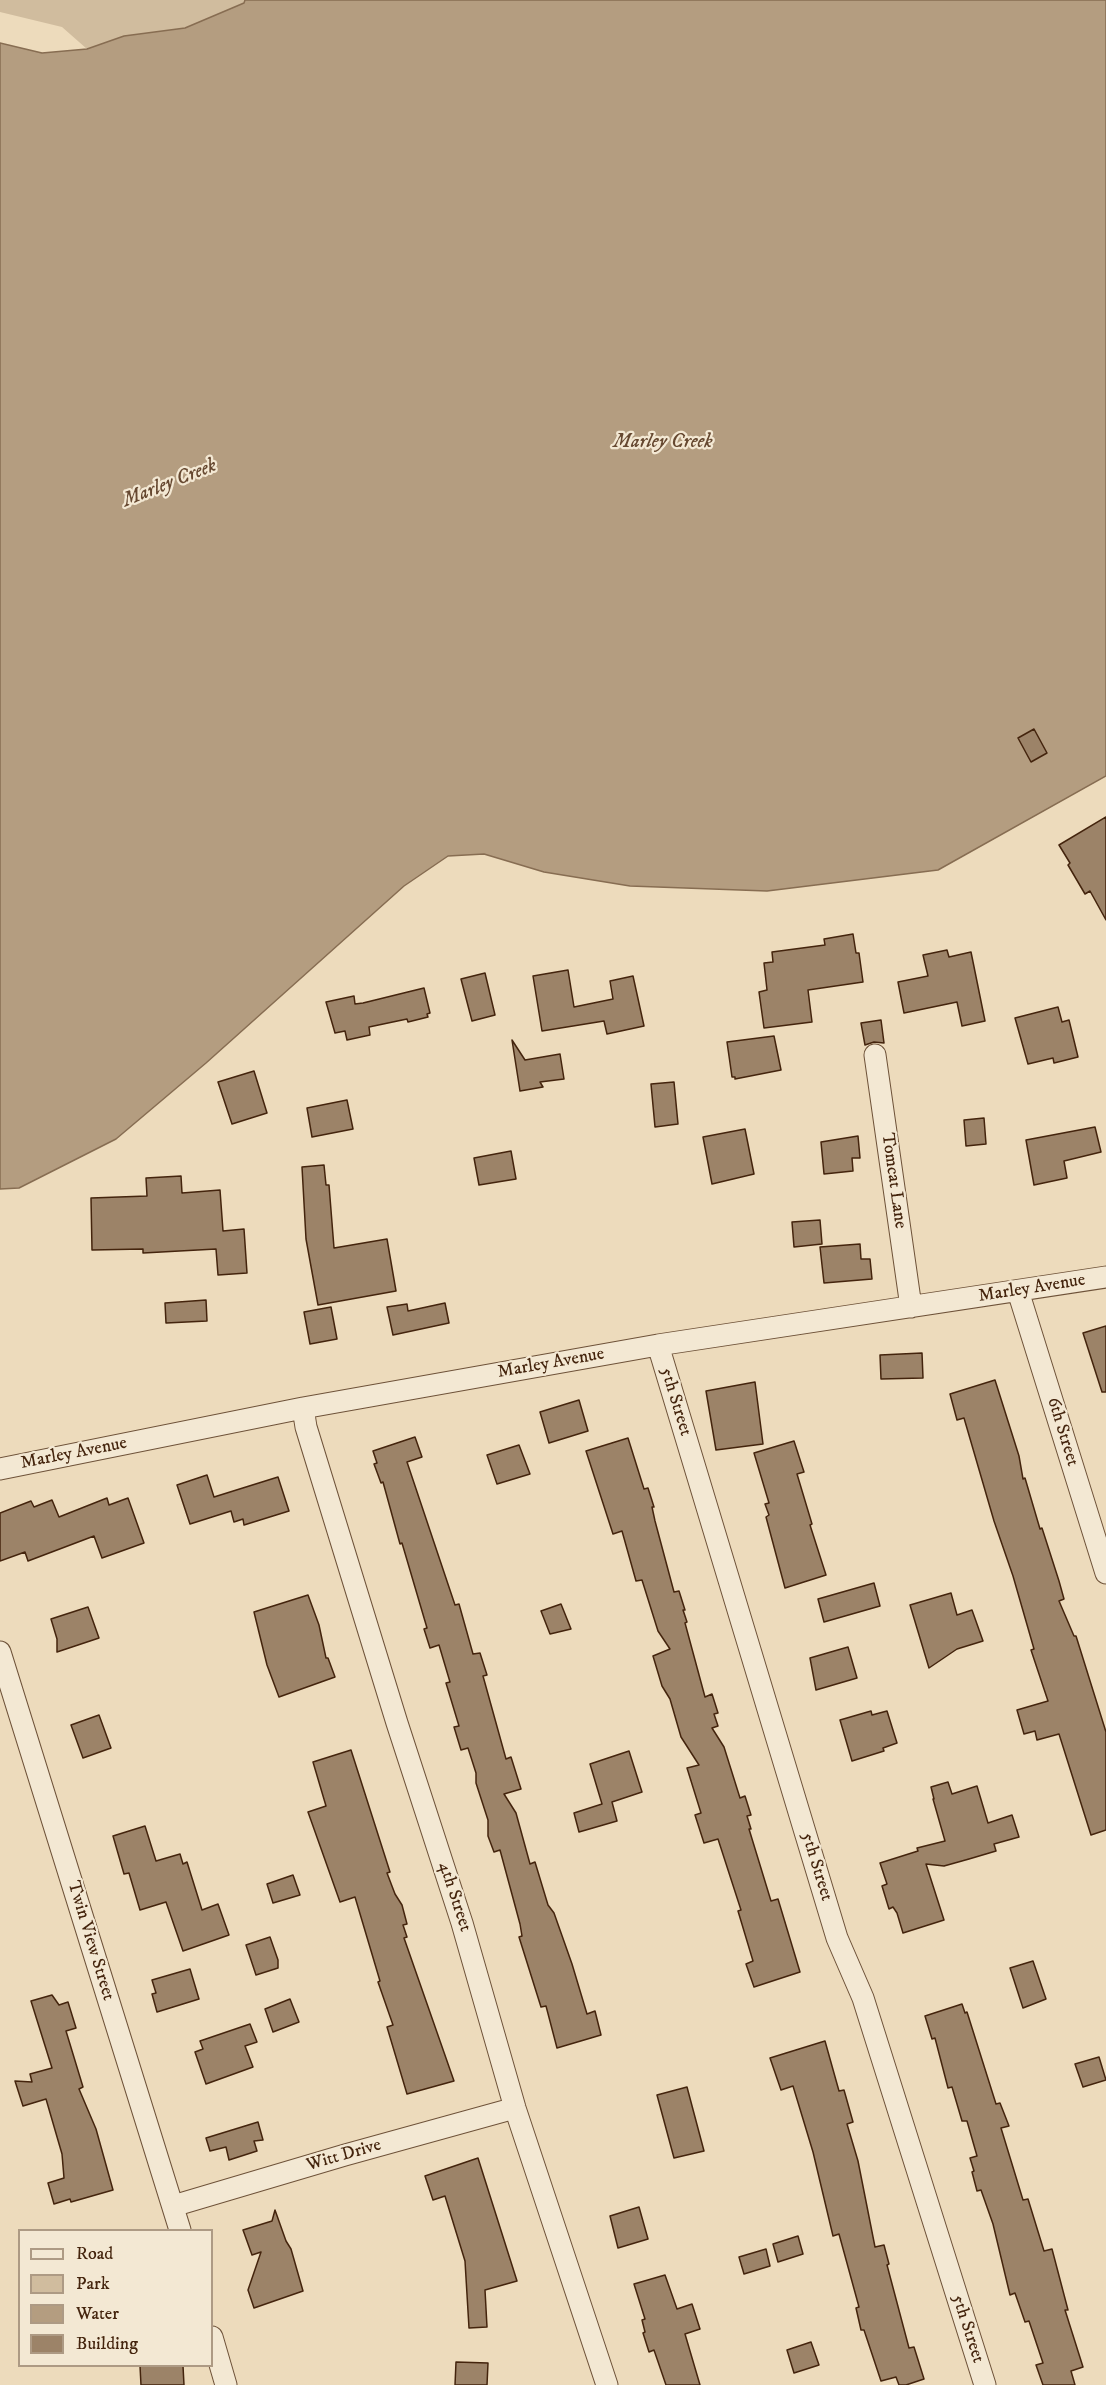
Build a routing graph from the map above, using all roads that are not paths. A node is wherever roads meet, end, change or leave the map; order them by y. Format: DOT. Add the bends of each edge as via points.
graph roads {
  1 [pos="875,1055"];
  2 [pos="1106,1277"];
  3 [pos="1018,1291"];
  4 [pos="911,1306"];
  5 [pos="658,1345"];
  6 [pos="303,1408"];
  7 [pos="0,1469"];
  8 [pos="1106,1573"];
  9 [pos="0,1652"];
  10 [pos="515,2108"];
  11 [pos="173,2206"];
  12 [pos="180,2229"];
  13 [pos="213,2340"];
  14 [pos="226,2385"];
  15 [pos="607,2385"];
  16 [pos="985,2385"];
  1 -- 4 [label="street, Tomcat Lane"];
  2 -- 3 [label="street, Marley Avenue"];
  3 -- 4 [label="street, Marley Avenue"];
  3 -- 8 [label="street, 6th Street"];
  4 -- 5 [label="street, Marley Avenue"];
  5 -- 6 [label="street, Marley Avenue"];
  5 -- 16 [label="street, 5th Street" via="837,1938 863,1998"];
  6 -- 7 [label="street, Marley Avenue"];
  6 -- 10 [label="street, 4th Street"];
  9 -- 11 [label="street, Twin View Street"];
  10 -- 11 [label="street, Witt Drive"];
  10 -- 15 [label="street, 4th Street"];
  11 -- 12 [label="street, Twin View Street"];
  13 -- 14 [label="street"];
}
